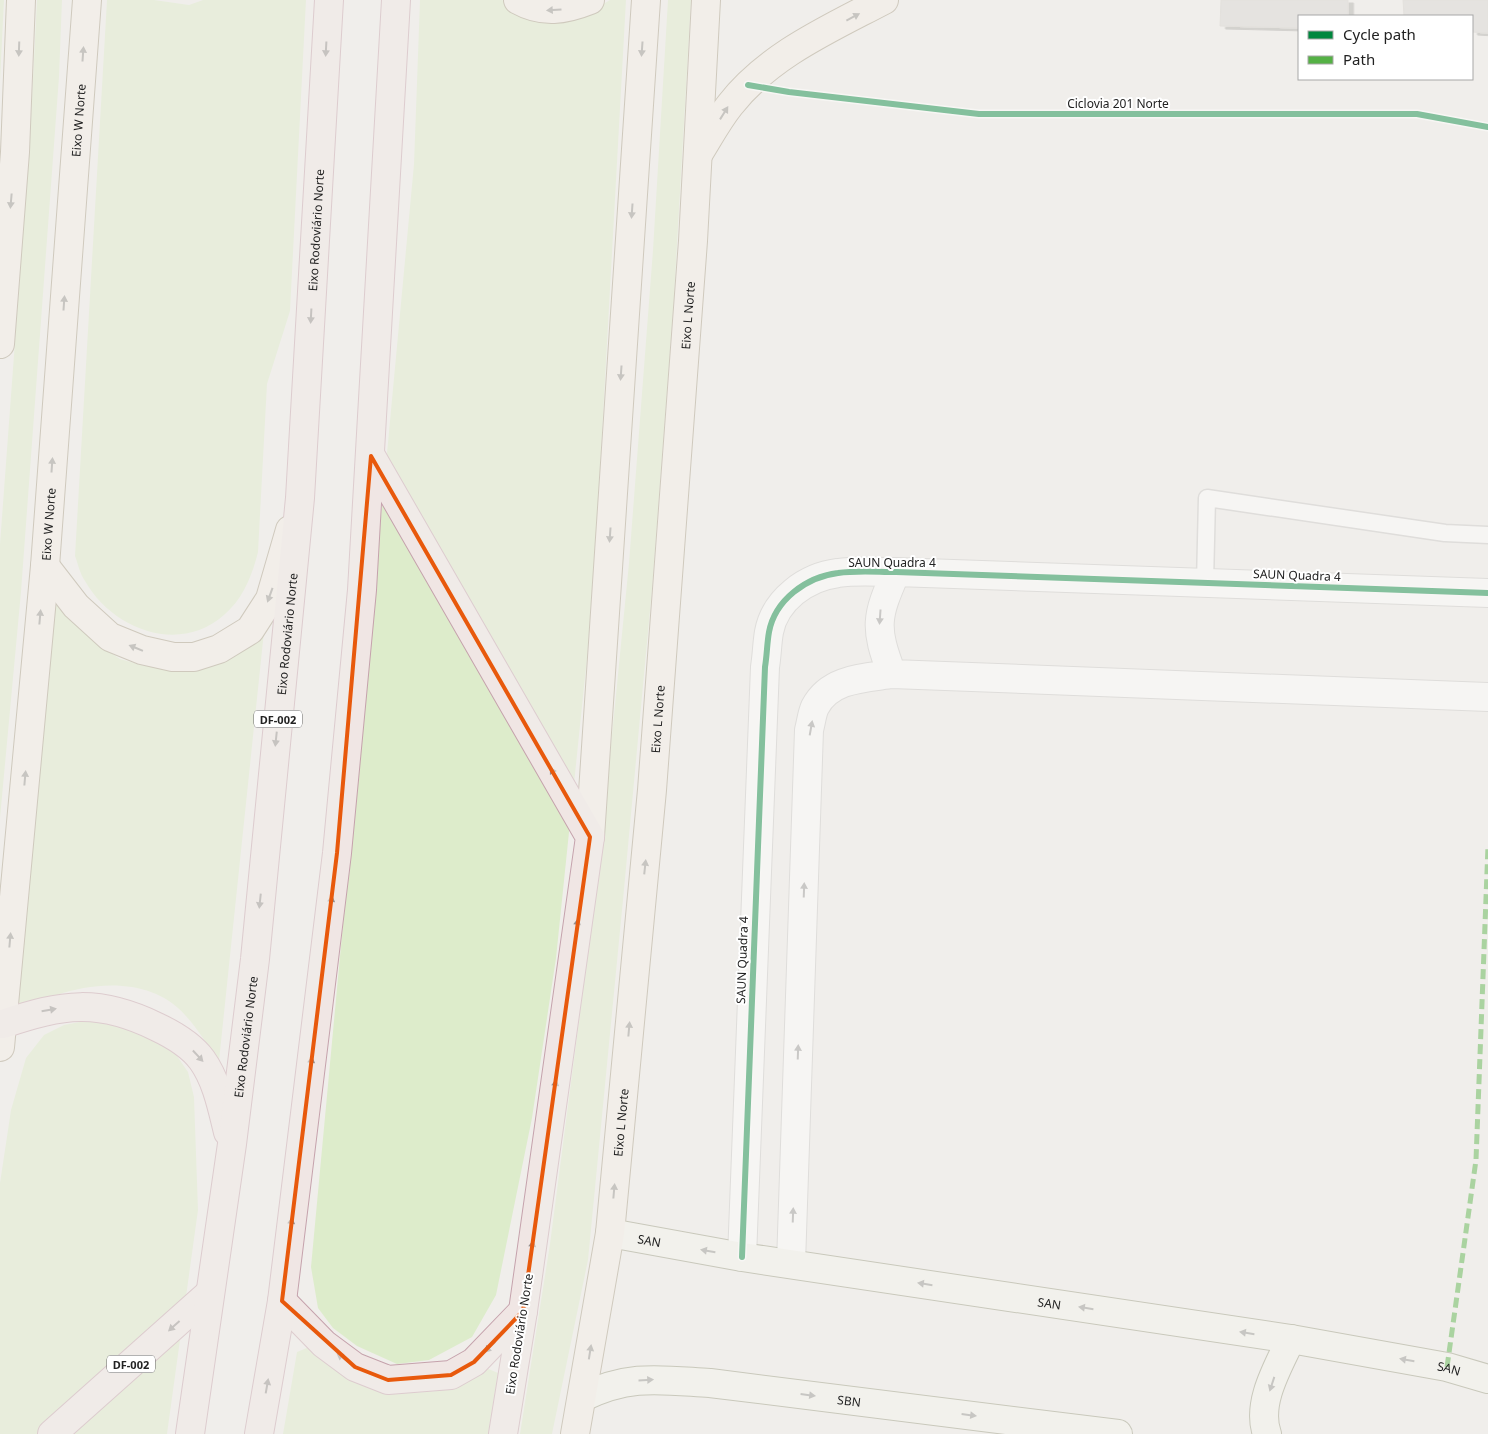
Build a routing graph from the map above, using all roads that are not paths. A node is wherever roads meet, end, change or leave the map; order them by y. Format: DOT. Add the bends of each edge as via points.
graph roads {
  1 [pos="21,0"];
  2 [pos="86,0"];
  3 [pos="329,0"];
  4 [pos="396,0"];
  5 [pos="518,0"];
  6 [pos="590,0"];
  7 [pos="646,0"];
  8 [pos="706,0"];
  9 [pos="884,0"];
  10 [pos="0,113"];
  11 [pos="15,152"];
  12 [pos="698,154"];
  13 [pos="0,344"];
  14 [pos="371,456"];
  15 [pos="300,498"];
  16 [pos="1488,535"];
  17 [pos="45,566"];
  18 [pos="896,572"];
  19 [pos="1205,583"];
  20 [pos="1488,593"];
  21 [pos="892,674"];
  22 [pos="1488,697"];
  23 [pos="590,836"];
  24 [pos="1,1035"];
  25 [pos="232,1144"];
  26 [pos="610,1233"];
  27 [pos="742,1257"];
  28 [pos="791,1263"];
  29 [pos="210,1293"];
  30 [pos="282,1301"];
  31 [pos="523,1311"];
  32 [pos="1291,1339"];
  33 [pos="1488,1380"];
  34 [pos="583,1397"];
  35 [pos="52,1434"];
  36 [pos="190,1434"];
  37 [pos="259,1434"];
  38 [pos="503,1434"];
  39 [pos="575,1434"];
  40 [pos="1118,1434"];
  41 [pos="1267,1434"];
  1 -- 11 [label="main road, one-way"];
  17 -- 2 [label="main road, Eixo W Norte, one-way"];
  3 -- 15 [label="highway, Eixo Rodoviário Norte / DF-002, one-way"];
  4 -- 14 [label="highway"];
  6 -- 5 [label="main road, one-way" via="567,9 546,10"];
  7 -- 23 [label="main road, one-way"];
  8 -- 12 [label="main road, Eixo L Norte"];
  12 -- 9 [label="main road, one-way" via="730,105 770,64"];
  10 -- 11 [label="main road"];
  11 -- 13 [label="main road, one-way"];
  26 -- 12 [label="main road, Eixo L Norte, one-way" via="652,790"];
  23 -- 14 [label="highway, one-way"];
  30 -- 14 [label="highway, one-way" via="337,853"];
  15 -- 17 [label="main road, one-way" via="270,599 250,630 219,649 194,657 173,657 142,650 110,636 76,606"];
  15 -- 25 [label="highway, Eixo Rodoviário Norte / DF-002, one-way" via="255,959"];
  16 -- 19 [label="lane" via="1445,532 1208,498"];
  24 -- 17 [label="main road, Eixo W Norte, one-way"];
  18 -- 19 [label="street, SAUN Quadra 4"];
  18 -- 21 [label="street, one-way" via="881,607 880,630 882,648"];
  18 -- 27 [label="street, SAUN Quadra 4" via="838,573 820,577 793,591 778,609 769,630"];
  19 -- 20 [label="street, SAUN Quadra 4"];
  21 -- 22 [label="street"];
  28 -- 21 [label="street, one-way" via="809,730 815,707 828,692 845,681"];
  31 -- 23 [label="highway, Eixo Rodoviário Norte, one-way"];
  24 -- 25 [label="highway, one-way" via="47,1010 82,1006 130,1014 179,1038 202,1060 215,1083"];
  25 -- 29 [label="highway, Eixo Rodoviário Norte / DF-002"];
  27 -- 26 [label="main road, SAN, one-way"];
  34 -- 26 [label="main road, Eixo L Norte, one-way"];
  27 -- 28 [label="main road, SAN"];
  32 -- 28 [label="main road, SAN, one-way"];
  29 -- 35 [label="highway, DF-002, one-way"];
  29 -- 36 [label="highway, Eixo Rodoviário Norte / DF-002"];
  31 -- 30 [label="highway, one-way" via="474,1362 451,1375 388,1380 355,1367 332,1350"];
  37 -- 30 [label="highway, one-way"];
  31 -- 38 [label="highway, Eixo Rodoviário Norte"];
  33 -- 32 [label="main road, SAN, one-way" via="1447,1367"];
  32 -- 41 [label="main road, one-way" via="1272,1380 1264,1410"];
  34 -- 39 [label="main road, Eixo L Norte"];
  34 -- 40 [label="main road, SBN, one-way" via="607,1385 646,1379 692,1382"];
}
